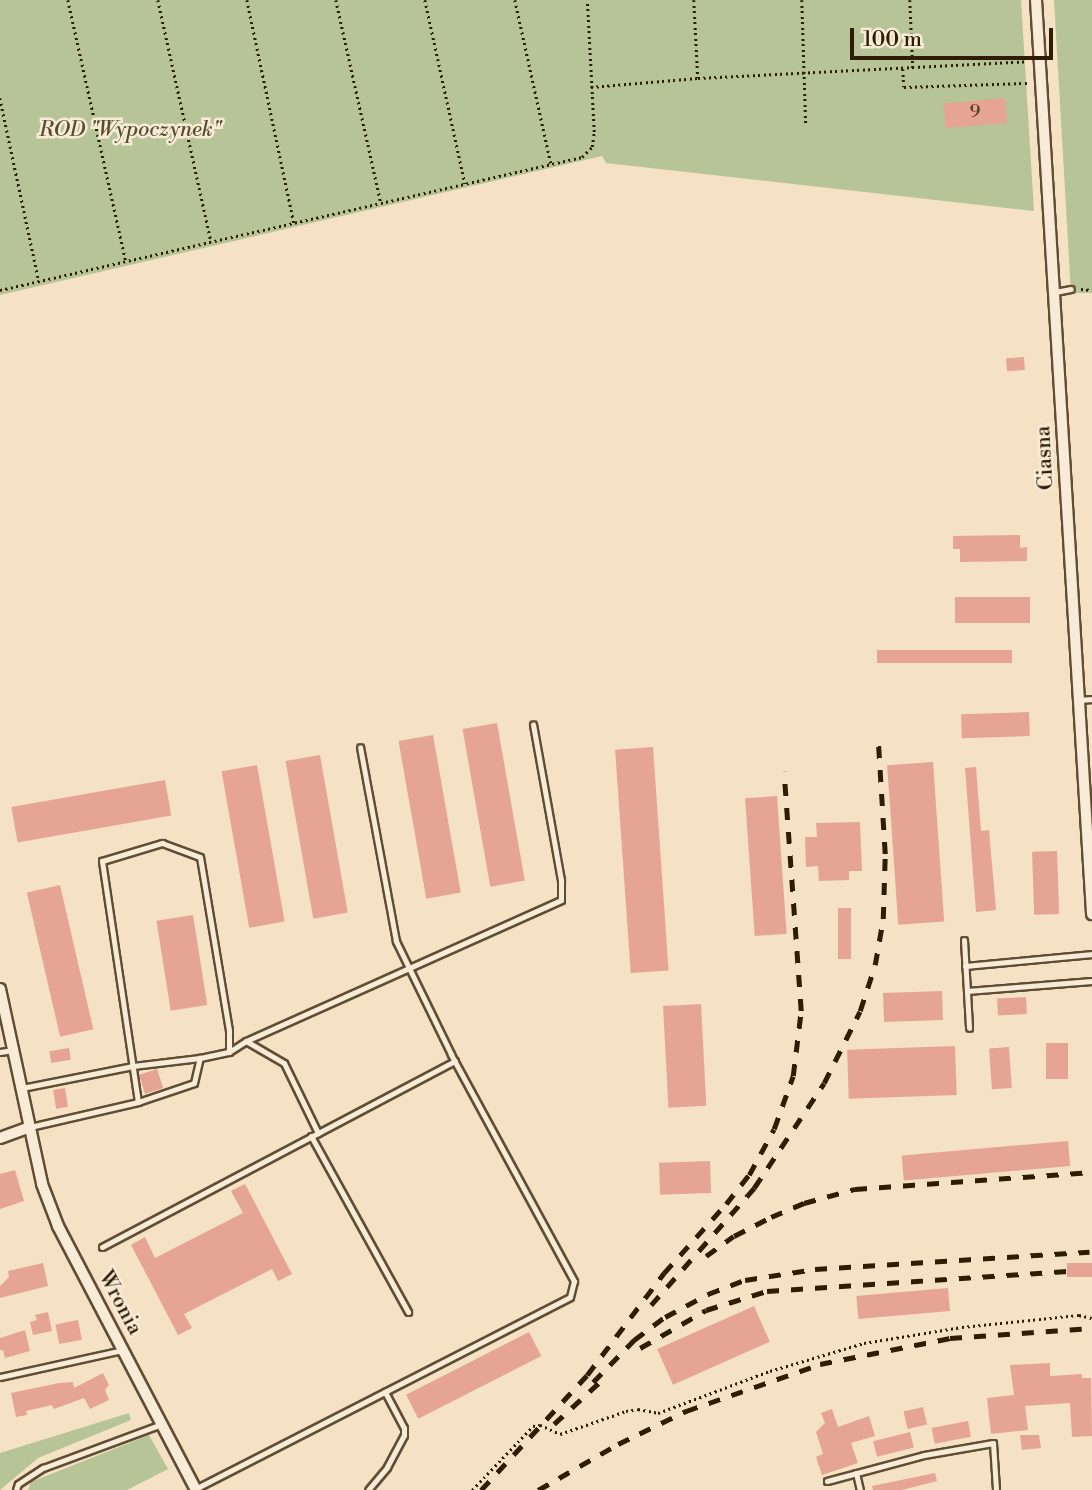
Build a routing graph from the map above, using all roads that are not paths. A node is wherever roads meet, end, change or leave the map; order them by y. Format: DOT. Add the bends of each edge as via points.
graph roads {
  1 [pos="1036,0"];
  2 [pos="1071,289"];
  3 [pos="1055,292"];
  4 [pos="1092,699"];
  5 [pos="1079,700"];
  6 [pos="533,725"];
  7 [pos="360,747"];
  8 [pos="1092,914"];
  9 [pos="964,940"];
  10 [pos="1092,954"];
  11 [pos="965,966"];
  12 [pos="408,969"];
  13 [pos="1092,981"];
  14 [pos="0,989"];
  15 [pos="967,990"];
  16 [pos="969,1028"];
  17 [pos="246,1041"];
  18 [pos="13,1050"];
  19 [pos="0,1052"];
  20 [pos="229,1052"];
  21 [pos="200,1058"];
  22 [pos="455,1062"];
  23 [pos="133,1066"];
  24 [pos="22,1088"];
  25 [pos="138,1102"];
  26 [pos="30,1127"];
  27 [pos="318,1133"];
  28 [pos="311,1136"];
  29 [pos="0,1139"];
  30 [pos="102,1247"];
  31 [pos="408,1312"];
  32 [pos="123,1350"];
  33 [pos="0,1377"];
  34 [pos="385,1392"];
  35 [pos="162,1424"];
  36 [pos="856,1473"];
  37 [pos="827,1481"];
  38 [pos="16,1490"];
  39 [pos="195,1490"];
  40 [pos="368,1490"];
  41 [pos="860,1490"];
  42 [pos="996,1490"];
  1 -- 3 [label="street, Ciasna"];
  2 -- 3 [label="lane"];
  3 -- 5 [label="street, Ciasna"];
  4 -- 5 [label="lane"];
  5 -- 8 [label="street, Ciasna"];
  6 -- 12 [label="lane" via="561,900"];
  7 -- 12 [label="lane" via="396,941"];
  9 -- 11 [label="lane"];
  10 -- 11 [label="lane"];
  11 -- 15 [label="lane"];
  12 -- 17 [label="lane"];
  12 -- 22 [label="lane"];
  13 -- 15 [label="lane"];
  14 -- 18 [label="street, Wronia"];
  15 -- 16 [label="lane"];
  17 -- 20 [label="lane"];
  17 -- 27 [label="lane" via="284,1063"];
  18 -- 19 [label="lane"];
  18 -- 24 [label="street, Wronia"];
  20 -- 21 [label="lane"];
  20 -- 23 [label="lane" via="200,857 162,843 102,861"];
  21 -- 23 [label="lane"];
  21 -- 25 [label="lane" via="194,1083"];
  22 -- 27 [label="lane"];
  22 -- 34 [label="lane" via="574,1281 570,1297"];
  23 -- 24 [label="lane"];
  23 -- 25 [label="lane"];
  24 -- 26 [label="street, Wronia"];
  25 -- 26 [label="lane"];
  26 -- 29 [label="street"];
  26 -- 32 [label="street, Wronia" via="42,1184 58,1226"];
  27 -- 28 [label="lane"];
  28 -- 30 [label="lane"];
  28 -- 31 [label="lane"];
  32 -- 33 [label="lane"];
  32 -- 35 [label="street, Wronia"];
  34 -- 39 [label="lane"];
  34 -- 40 [label="lane" via="404,1435"];
  35 -- 38 [label="lane" via="43,1468"];
  35 -- 39 [label="street, Wronia"];
  36 -- 37 [label="lane"];
  36 -- 41 [label="lane"];
  36 -- 42 [label="lane" via="993,1443"];
}
